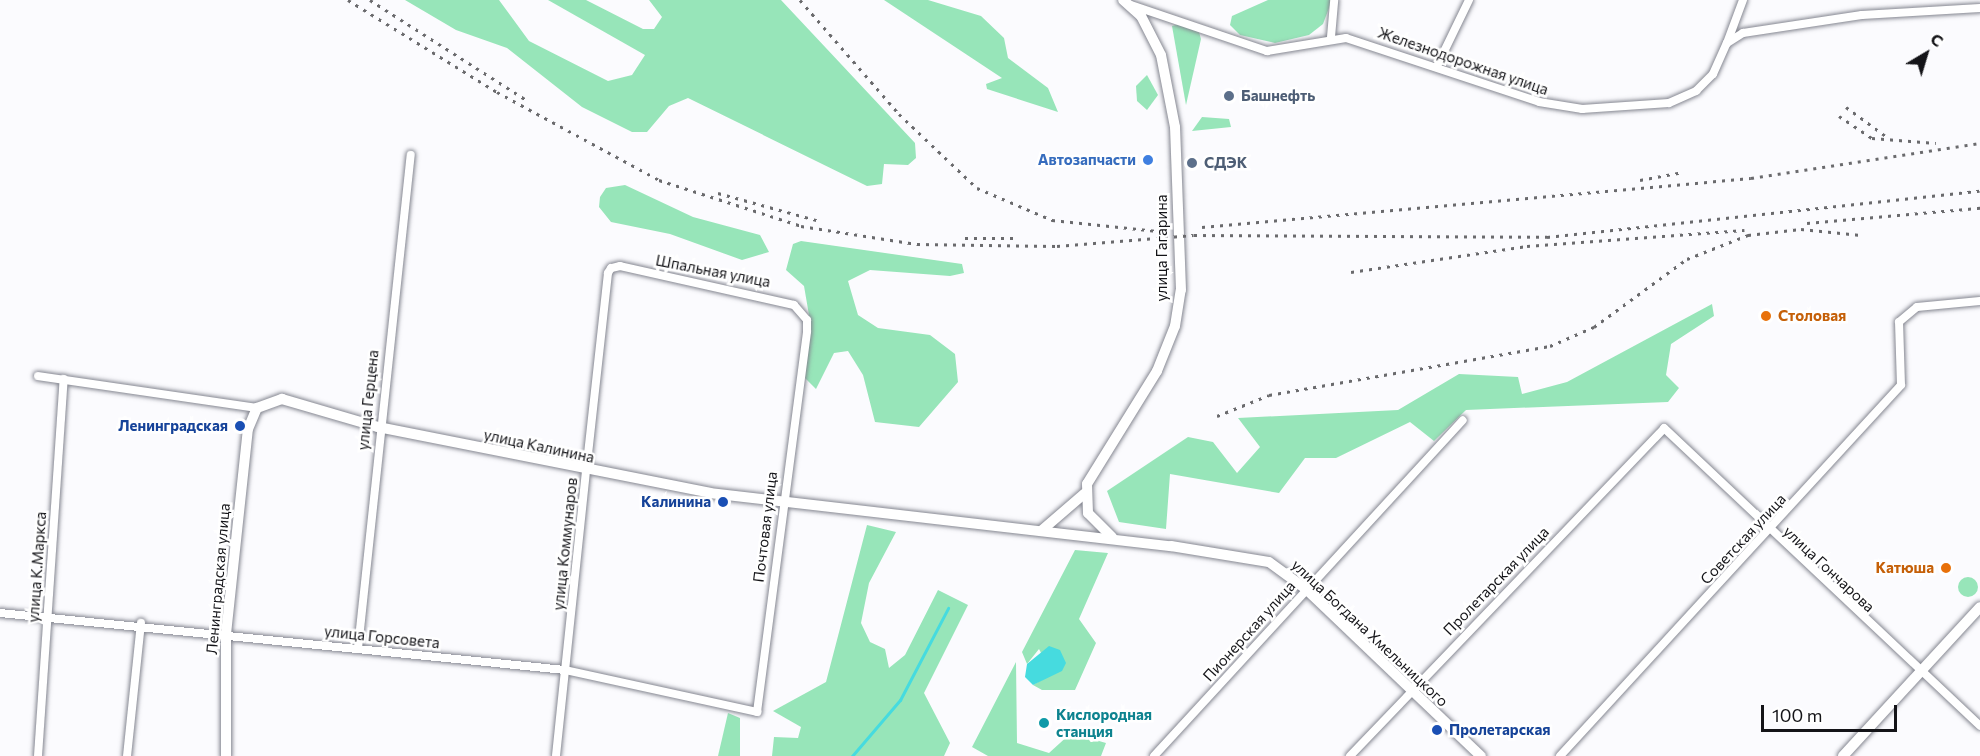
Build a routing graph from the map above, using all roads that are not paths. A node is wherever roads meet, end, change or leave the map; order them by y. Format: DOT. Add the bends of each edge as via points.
graph roads {
  1 [pos="1334,0"];
  2 [pos="1469,0"];
  3 [pos="1743,0"];
  4 [pos="1126,2"];
  5 [pos="1980,8"];
  6 [pos="1331,37"];
  7 [pos="1727,43"];
  8 [pos="1437,66"];
  9 [pos="411,155"];
  10 [pos="615,266"];
  11 [pos="1980,301"];
  12 [pos="802,312"];
  13 [pos="38,376"];
  14 [pos="64,379"];
  15 [pos="257,408"];
  16 [pos="1463,420"];
  17 [pos="378,427"];
  18 [pos="1664,428"];
  19 [pos="586,471"];
  20 [pos="1084,494"];
  21 [pos="782,503"];
  22 [pos="1041,531"];
  23 [pos="1769,532"];
  24 [pos="1120,540"];
  25 [pos="1306,589"];
  26 [pos="1980,607"];
  27 [pos="0,613"];
  28 [pos="47,618"];
  29 [pos="141,623"];
  30 [pos="226,634"];
  31 [pos="358,648"];
  32 [pos="565,670"];
  33 [pos="1921,671"];
  34 [pos="1410,689"];
  35 [pos="757,712"];
  36 [pos="1980,726"];
  37 [pos="38,756"];
  38 [pos="127,756"];
  39 [pos="226,756"];
  40 [pos="555,756"];
  41 [pos="1154,756"];
  42 [pos="1350,756"];
  43 [pos="1481,756"];
  44 [pos="1560,756"];
  45 [pos="1843,756"];
  1 -- 6 [label="street"];
  2 -- 8 [label="street"];
  3 -- 7 [label="street, Железнодорожная улица"];
  4 -- 6 [label="street, Железнодорожная улица" via="1260,50"];
  4 -- 20 [label="street, улица Гагарина" via="1161,55 1175,127 1181,290 1165,354 1092,470"];
  5 -- 7 [label="street" via="1862,15 1743,33"];
  6 -- 8 [label="street, Железнодорожная улица" via="1376,45"];
  7 -- 8 [label="street, Железнодорожная улица" via="1713,74 1696,91 1670,103 1561,108"];
  9 -- 17 [label="street, улица Герцена"];
  10 -- 12 [label="street, Шпальная улица" via="776,297"];
  10 -- 19 [label="street, улица Коммунаров" via="608,273"];
  11 -- 23 [label="street, Советская улица" via="1917,307 1899,322 1901,385"];
  12 -- 21 [label="street, Почтовая улица" via="807,331 797,434"];
  13 -- 14 [label="street, улица Калинина"];
  14 -- 15 [label="street, улица Калинина"];
  14 -- 28 [label="street, улица К.Маркса"];
  15 -- 17 [label="street, улица Калинина" via="282,399"];
  15 -- 30 [label="street, Ленинградская улица" via="248,429"];
  16 -- 25 [label="street, Пионерская улица"];
  17 -- 19 [label="street, улица Калинина"];
  17 -- 31 [label="street, улица Герцена"];
  18 -- 23 [label="street, улица Гончарова"];
  18 -- 34 [label="street, Пролетарская улица"];
  19 -- 21 [label="street, улица Калинина"];
  19 -- 32 [label="street, улица Коммунаров"];
  20 -- 22 [label="street" via="1066,515"];
  20 -- 24 [label="street" via="1093,523"];
  21 -- 22 [label="street, улица Калинина"];
  21 -- 35 [label="street, Почтовая улица"];
  22 -- 24 [label="street, улица Калинина"];
  23 -- 33 [label="street, улица Гончарова"];
  23 -- 44 [label="street, Советская улица"];
  24 -- 25 [label="street, улица Богдана Хмельницкого" via="1250,557 1281,569"];
  25 -- 34 [label="street, улица Богдана Хмельницкого"];
  25 -- 41 [label="street, Пионерская улица"];
  26 -- 33 [label="street"];
  27 -- 28 [label="street, улица Горсовета"];
  28 -- 29 [label="street, улица Горсовета"];
  28 -- 37 [label="street, улица К.Маркса"];
  29 -- 30 [label="street, улица Горсовета"];
  29 -- 38 [label="street"];
  30 -- 31 [label="street, улица Горсовета"];
  30 -- 39 [label="street, Ленинградская улица"];
  31 -- 32 [label="street, улица Горсовета"];
  32 -- 35 [label="street, улица Горсовета"];
  32 -- 40 [label="street, улица Коммунаров"];
  33 -- 36 [label="street, улица Гончарова"];
  33 -- 45 [label="street"];
  34 -- 42 [label="street, Пролетарская улица"];
  34 -- 43 [label="street, улица Богдана Хмельницкого"];
}
